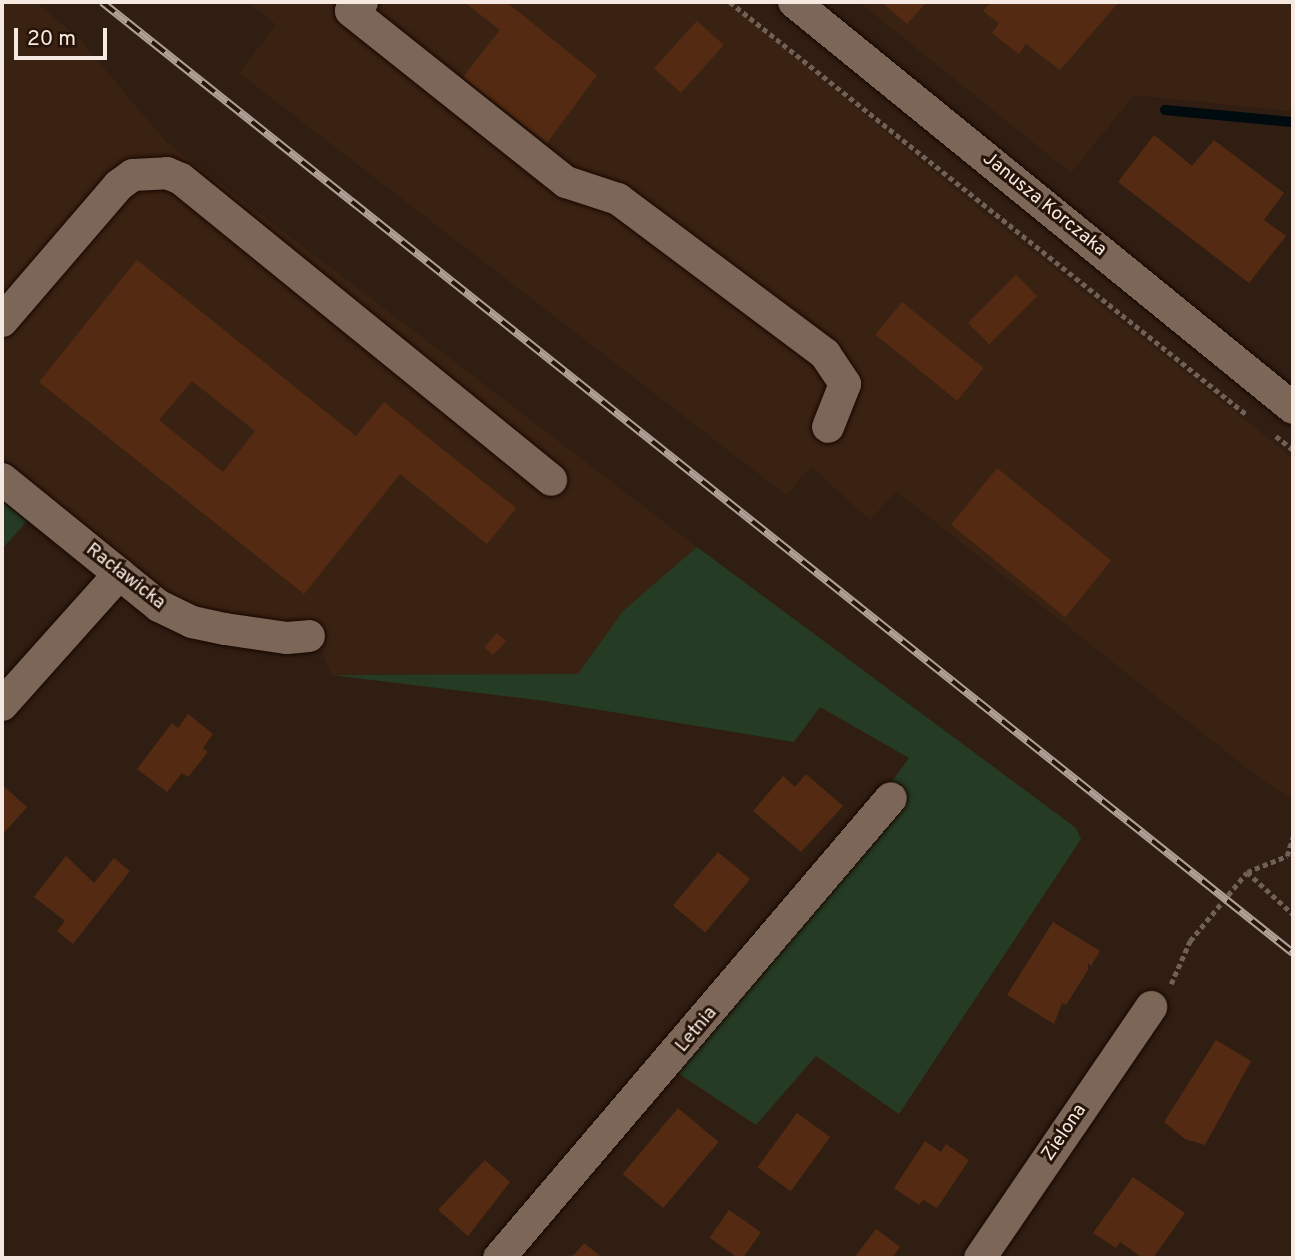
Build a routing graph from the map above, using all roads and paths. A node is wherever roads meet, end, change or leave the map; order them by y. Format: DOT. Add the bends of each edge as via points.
graph roads {
  1 [pos="362,2"];
  2 [pos="730,2"];
  3 [pos="794,2"];
  4 [pos="2,321"];
  5 [pos="1293,408"];
  6 [pos="1250,417"];
  7 [pos="828,427"];
  8 [pos="1272,433"];
  9 [pos="1293,450"];
  10 [pos="2,479"];
  11 [pos="551,480"];
  12 [pos="119,574"];
  13 [pos="309,636"];
  14 [pos="2,705"];
  15 [pos="891,798"];
  16 [pos="1293,836"];
  17 [pos="1247,872"];
  18 [pos="1293,914"];
  19 [pos="1151,1007"];
  20 [pos="499,1258"];
  21 [pos="980,1258"];
  1 -- 7 [label="street" via="351,11 566,182 618,199 825,354 845,384"];
  2 -- 6 [label="path"];
  3 -- 5 [label="street, Janusza Korczaka"];
  4 -- 11 [label="street" via="119,185 133,175 167,173 181,179"];
  8 -- 9 [label="path"];
  10 -- 12 [label="street, Racławicka"];
  12 -- 13 [label="street, Racławicka" via="159,606 192,622 287,638"];
  12 -- 14 [label="street"];
  15 -- 20 [label="street, Letnia"];
  16 -- 17 [label="path" via="1287,856"];
  17 -- 18 [label="path"];
  17 -- 19 [label="path" via="1190,941 1167,995"];
  19 -- 21 [label="street, Zielona"];
}
